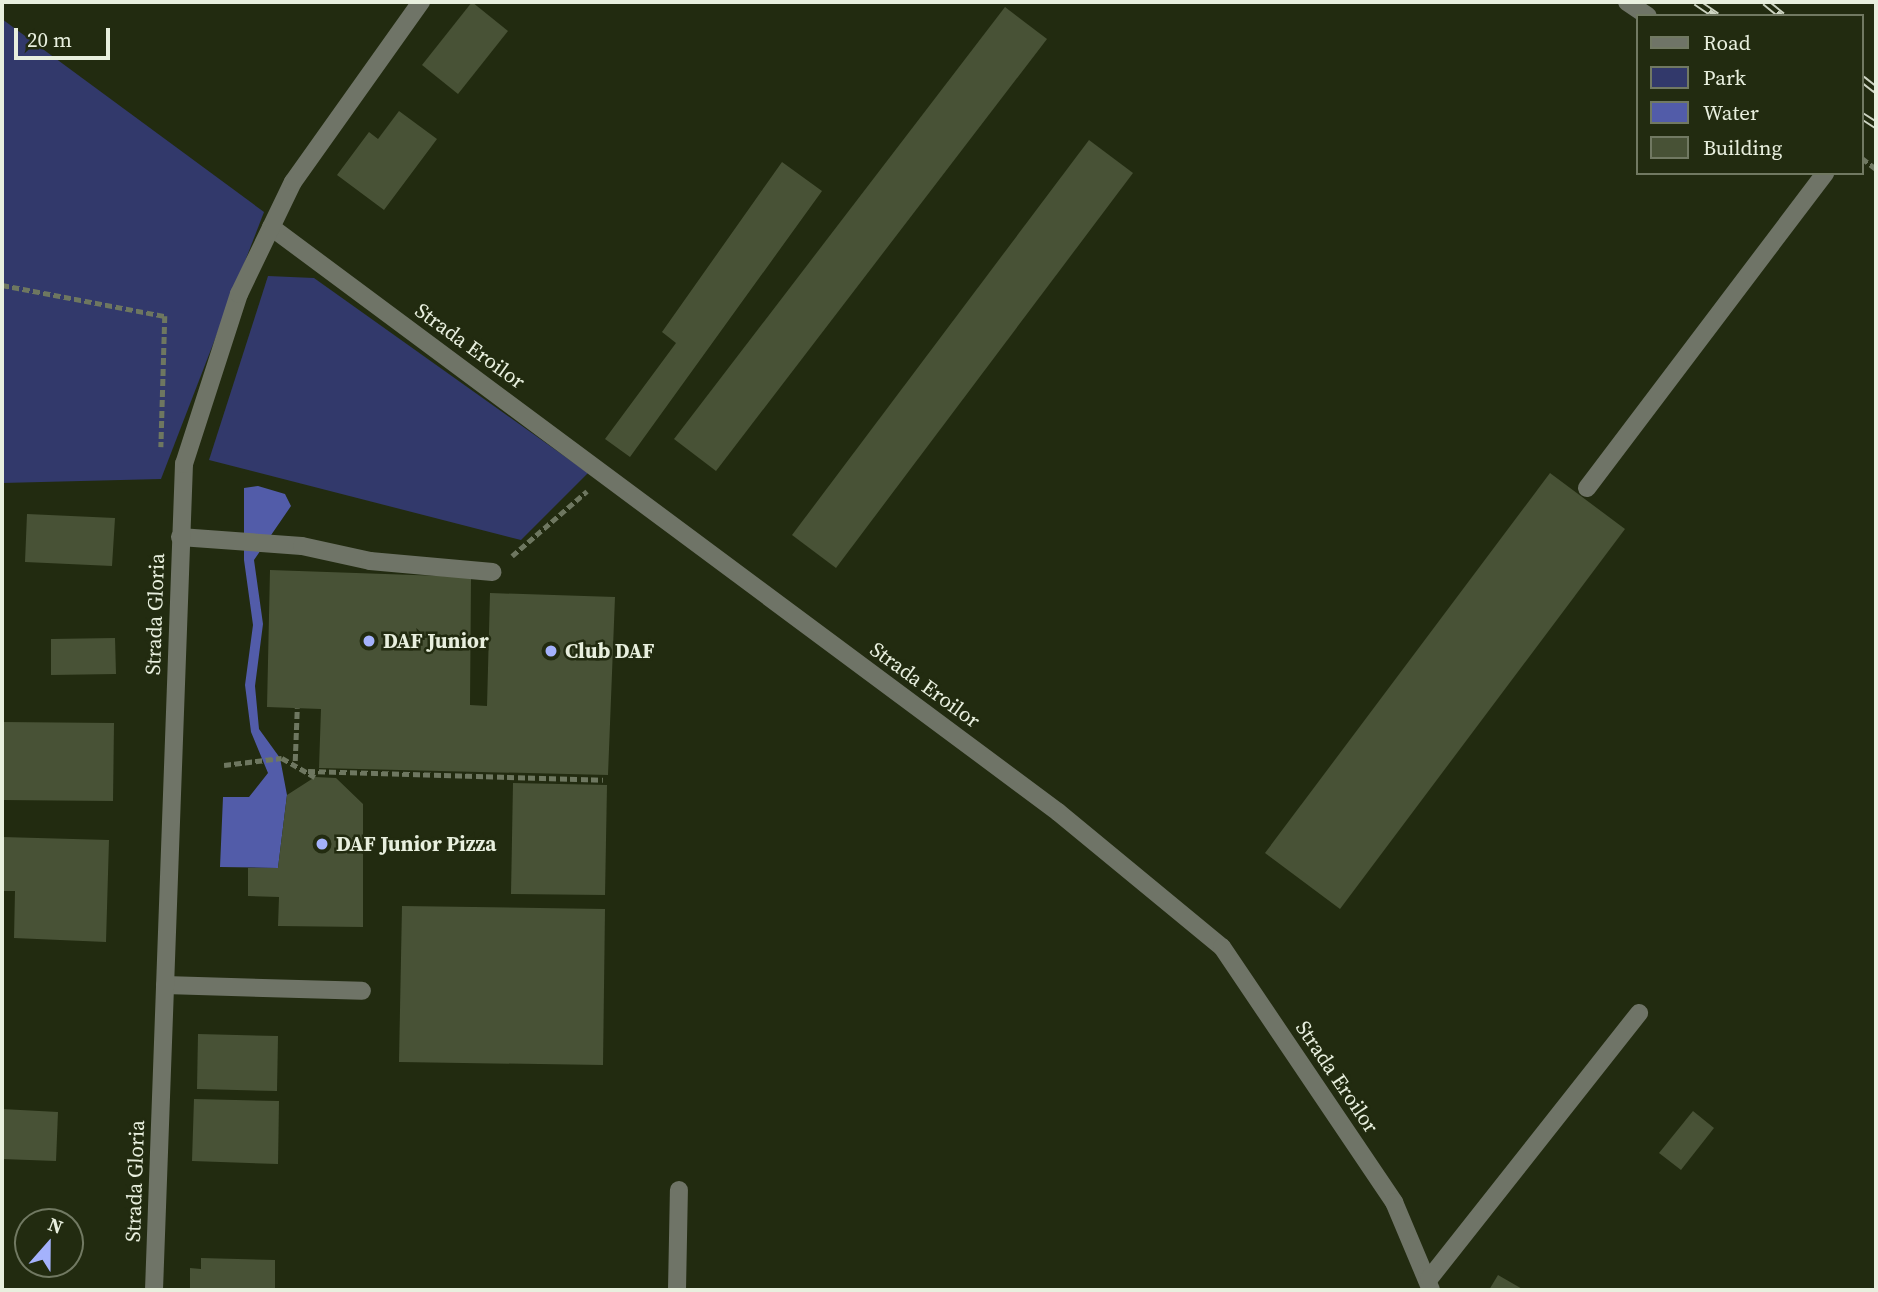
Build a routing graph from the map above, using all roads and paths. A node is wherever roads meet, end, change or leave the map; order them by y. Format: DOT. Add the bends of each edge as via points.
graph roads {
  1 [pos="422,2"];
  2 [pos="1627,2"];
  3 [pos="1645,14"];
  4 [pos="1823,175"];
  5 [pos="271,227"];
  6 [pos="2,285"];
  7 [pos="184,464"];
  8 [pos="607,474"];
  9 [pos="1587,488"];
  10 [pos="180,537"];
  11 [pos="493,572"];
  12 [pos="297,708"];
  13 [pos="295,761"];
  14 [pos="224,765"];
  15 [pos="308,771"];
  16 [pos="315,777"];
  17 [pos="603,780"];
  18 [pos="165,985"];
  19 [pos="362,991"];
  20 [pos="1639,1013"];
  21 [pos="679,1190"];
  22 [pos="1430,1285"];
  23 [pos="154,1290"];
  24 [pos="677,1290"];
  1 -- 5 [label="street, Strada Gloria" via="326,131"];
  2 -- 3 [label="street"];
  4 -- 9 [label="street"];
  5 -- 7 [label="street, Strada Gloria" via="239,294"];
  5 -- 8 [label="street, Strada Eroilor"];
  6 -- 7 [label="path" via="165,316 161,447"];
  7 -- 10 [label="street, Strada Gloria"];
  8 -- 11 [label="path"];
  8 -- 22 [label="street, Strada Eroilor" via="1058,812 1222,947 1394,1202"];
  10 -- 11 [label="street" via="302,545 370,561"];
  10 -- 18 [label="street, Strada Gloria"];
  12 -- 13 [label="path"];
  13 -- 14 [label="path" via="263,759"];
  13 -- 15 [label="path"];
  15 -- 16 [label="path"];
  15 -- 17 [label="path"];
  18 -- 19 [label="street"];
  18 -- 23 [label="street, Strada Gloria"];
  20 -- 22 [label="street"];
  21 -- 24 [label="street"];
}
